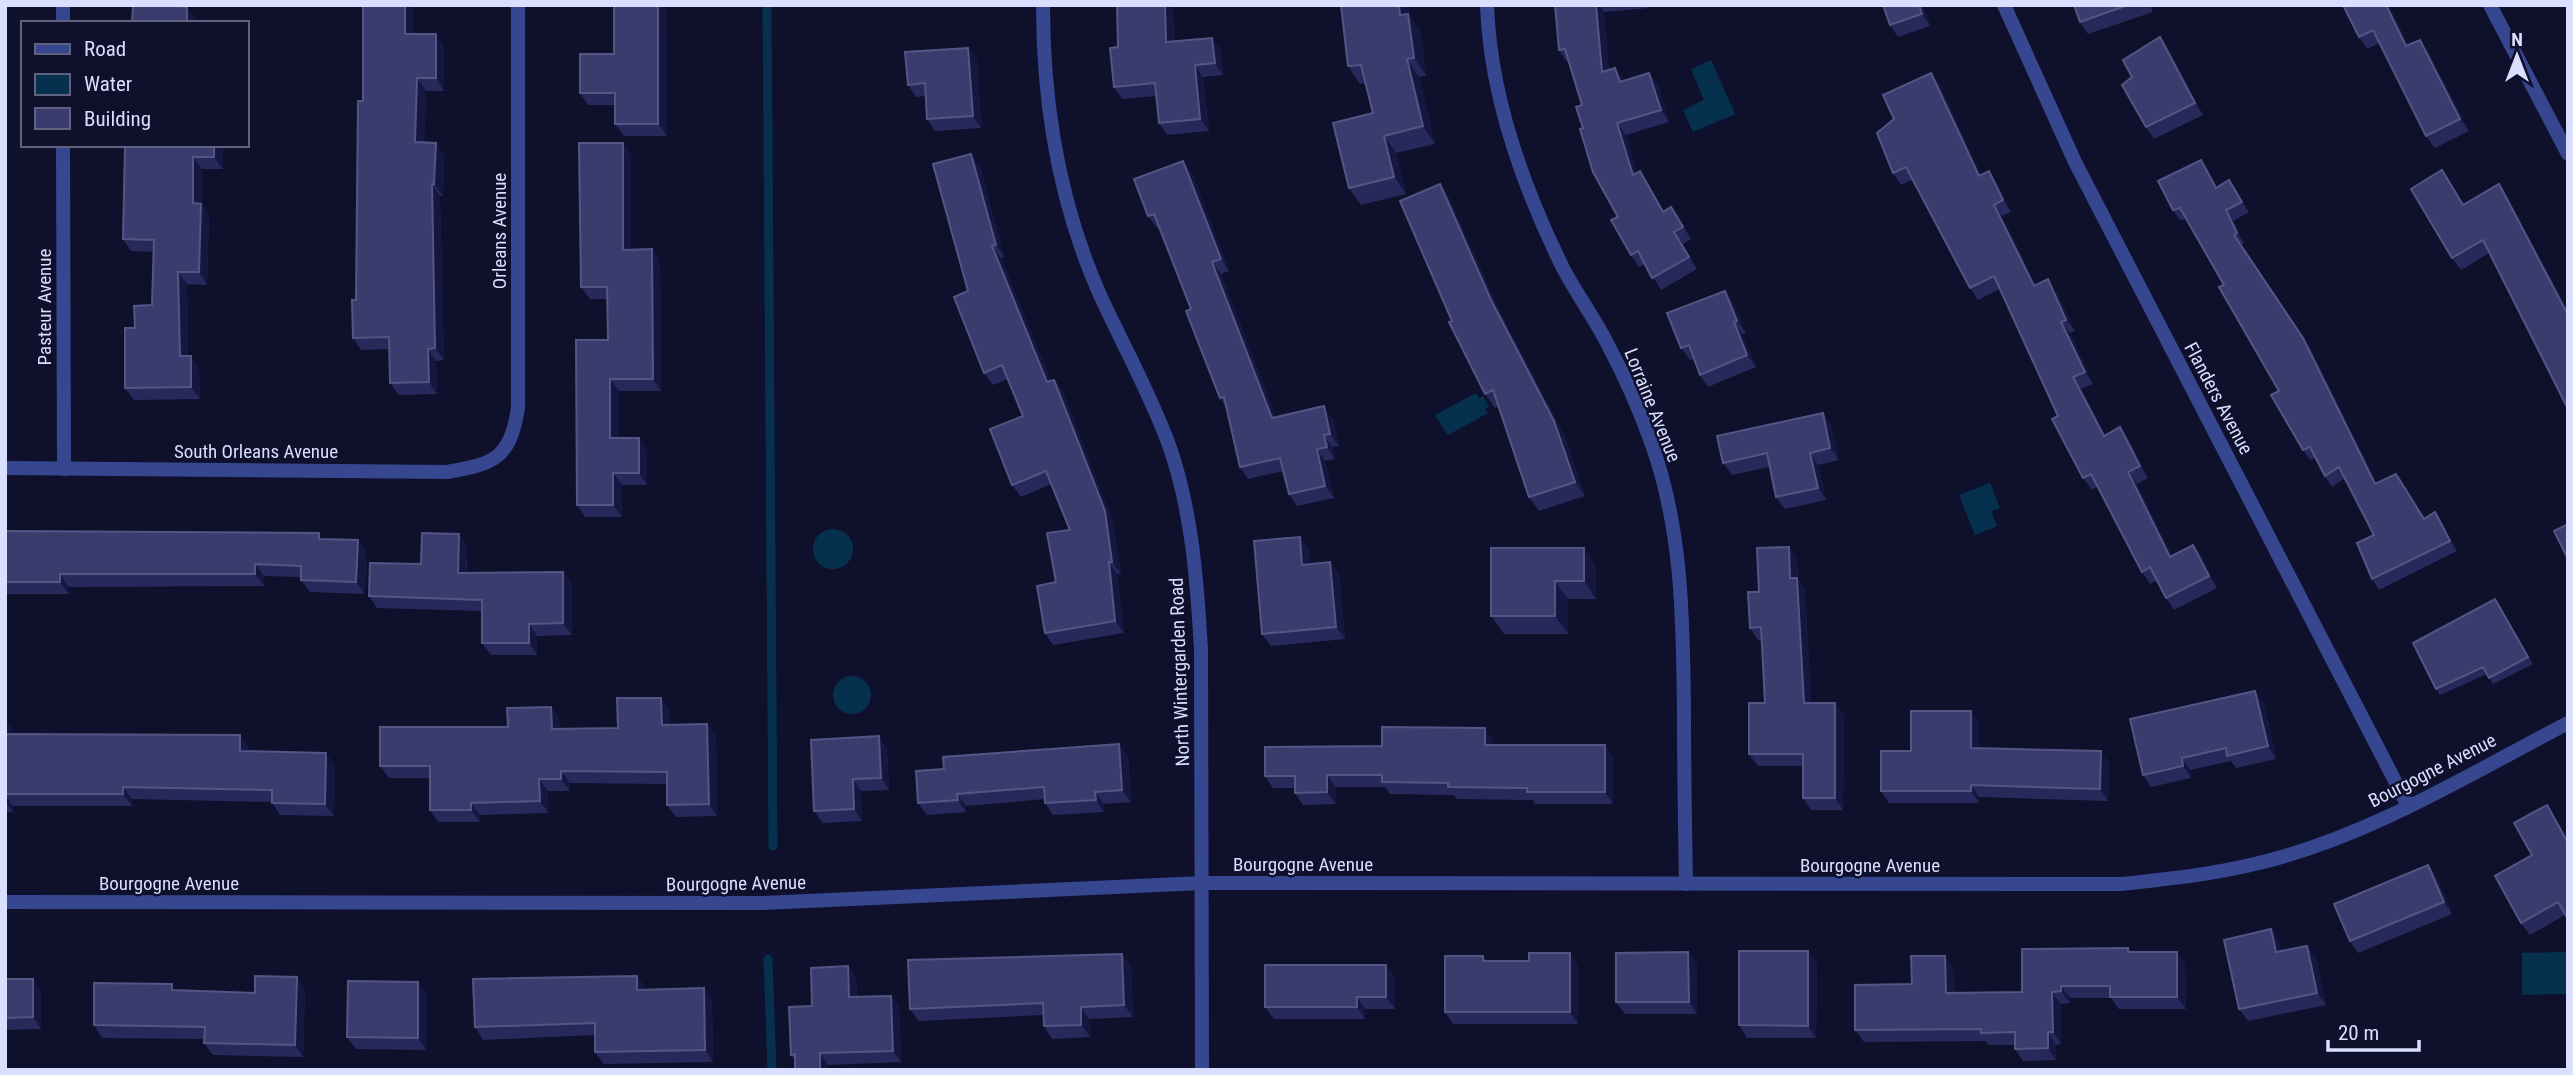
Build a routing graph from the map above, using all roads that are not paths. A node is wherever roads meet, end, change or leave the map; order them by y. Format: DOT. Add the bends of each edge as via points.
graph roads {
  1 [pos="518,5"];
  2 [pos="1043,5"];
  3 [pos="1487,5"];
  4 [pos="2004,5"];
  5 [pos="2490,5"];
  6 [pos="63,147"];
  7 [pos="2568,154"];
  8 [pos="501,453"];
  9 [pos="5,468"];
  10 [pos="64,468"];
  11 [pos="2568,723"];
  12 [pos="2408,806"];
  13 [pos="1202,883"];
  14 [pos="1686,884"];
  15 [pos="5,901"];
  16 [pos="1202,1070"];
  1 -- 8 [label="street, Orleans Avenue" via="518,408 514,432"];
  2 -- 13 [label="street, North Wintergarden Road" via="1048,102 1075,229 1169,447 1187,513 1201,649"];
  3 -- 14 [label="street, Lorraine Avenue" via="1508,130 1531,199 1564,270 1626,381 1652,444 1670,510 1685,662"];
  4 -- 12 [label="street, Flanders Avenue" via="2074,162"];
  5 -- 7 [label="street"];
  6 -- 10 [label="street, Pasteur Avenue"];
  8 -- 10 [label="street, South Orleans Avenue" via="486,466 447,471"];
  9 -- 10 [label="street, South Orleans Avenue"];
  11 -- 12 [label="street, Bourgogne Avenue"];
  12 -- 14 [label="street, Bourgogne Avenue" via="2329,841 2266,862 2192,877 2122,884"];
  13 -- 14 [label="street, Bourgogne Avenue"];
  13 -- 15 [label="street, Bourgogne Avenue" via="764,903"];
  13 -- 16 [label="street, North Wintergarden Road"];
}
